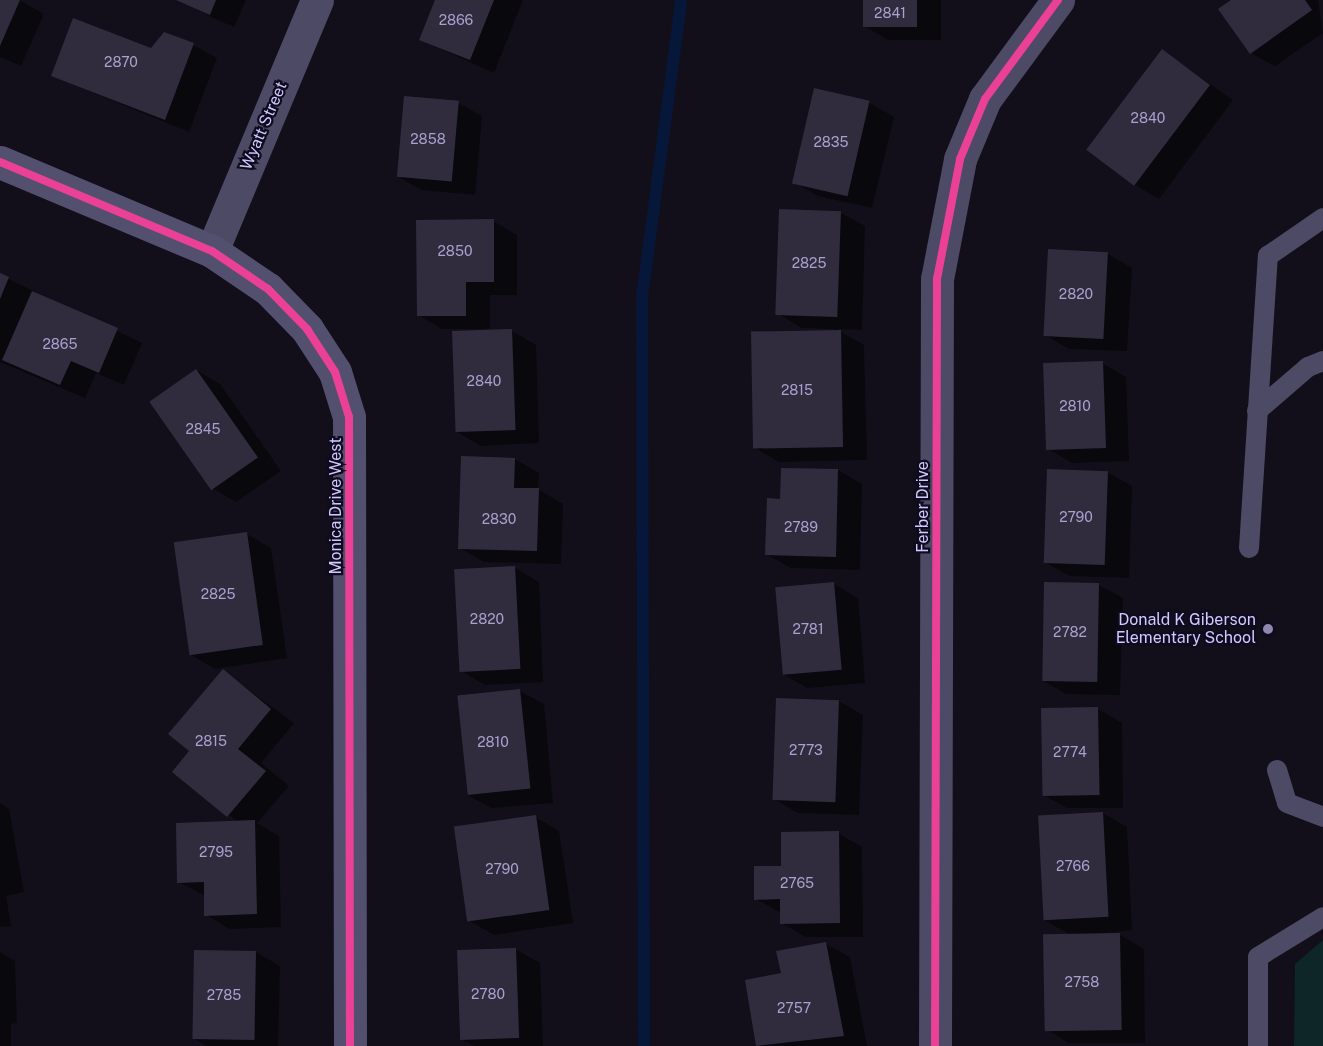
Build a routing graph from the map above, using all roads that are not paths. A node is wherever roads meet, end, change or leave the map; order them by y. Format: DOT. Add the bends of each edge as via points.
graph roads {
  1 [pos="317,0"];
  2 [pos="1058,0"];
  3 [pos="0,162"];
  4 [pos="1323,218"];
  5 [pos="212,251"];
  6 [pos="1323,362"];
  7 [pos="1257,411"];
  8 [pos="1249,548"];
  9 [pos="1277,770"];
  10 [pos="1323,817"];
  11 [pos="1323,917"];
  12 [pos="350,1046"];
  13 [pos="935,1046"];
  14 [pos="1258,1046"];
  1 -- 5 [label="street, Wyatt Street"];
  2 -- 13 [label="street, Ferber Drive" via="985,99 960,159 937,279"];
  3 -- 5 [label="street, Monica Drive West"];
  4 -- 7 [label="lane" via="1268,256"];
  5 -- 12 [label="street, Monica Drive West" via="268,289 307,329 335,372 349,417"];
  6 -- 7 [label="lane" via="1308,367"];
  7 -- 8 [label="lane"];
  9 -- 10 [label="lane" via="1287,804"];
  11 -- 14 [label="lane" via="1258,957"];
}
